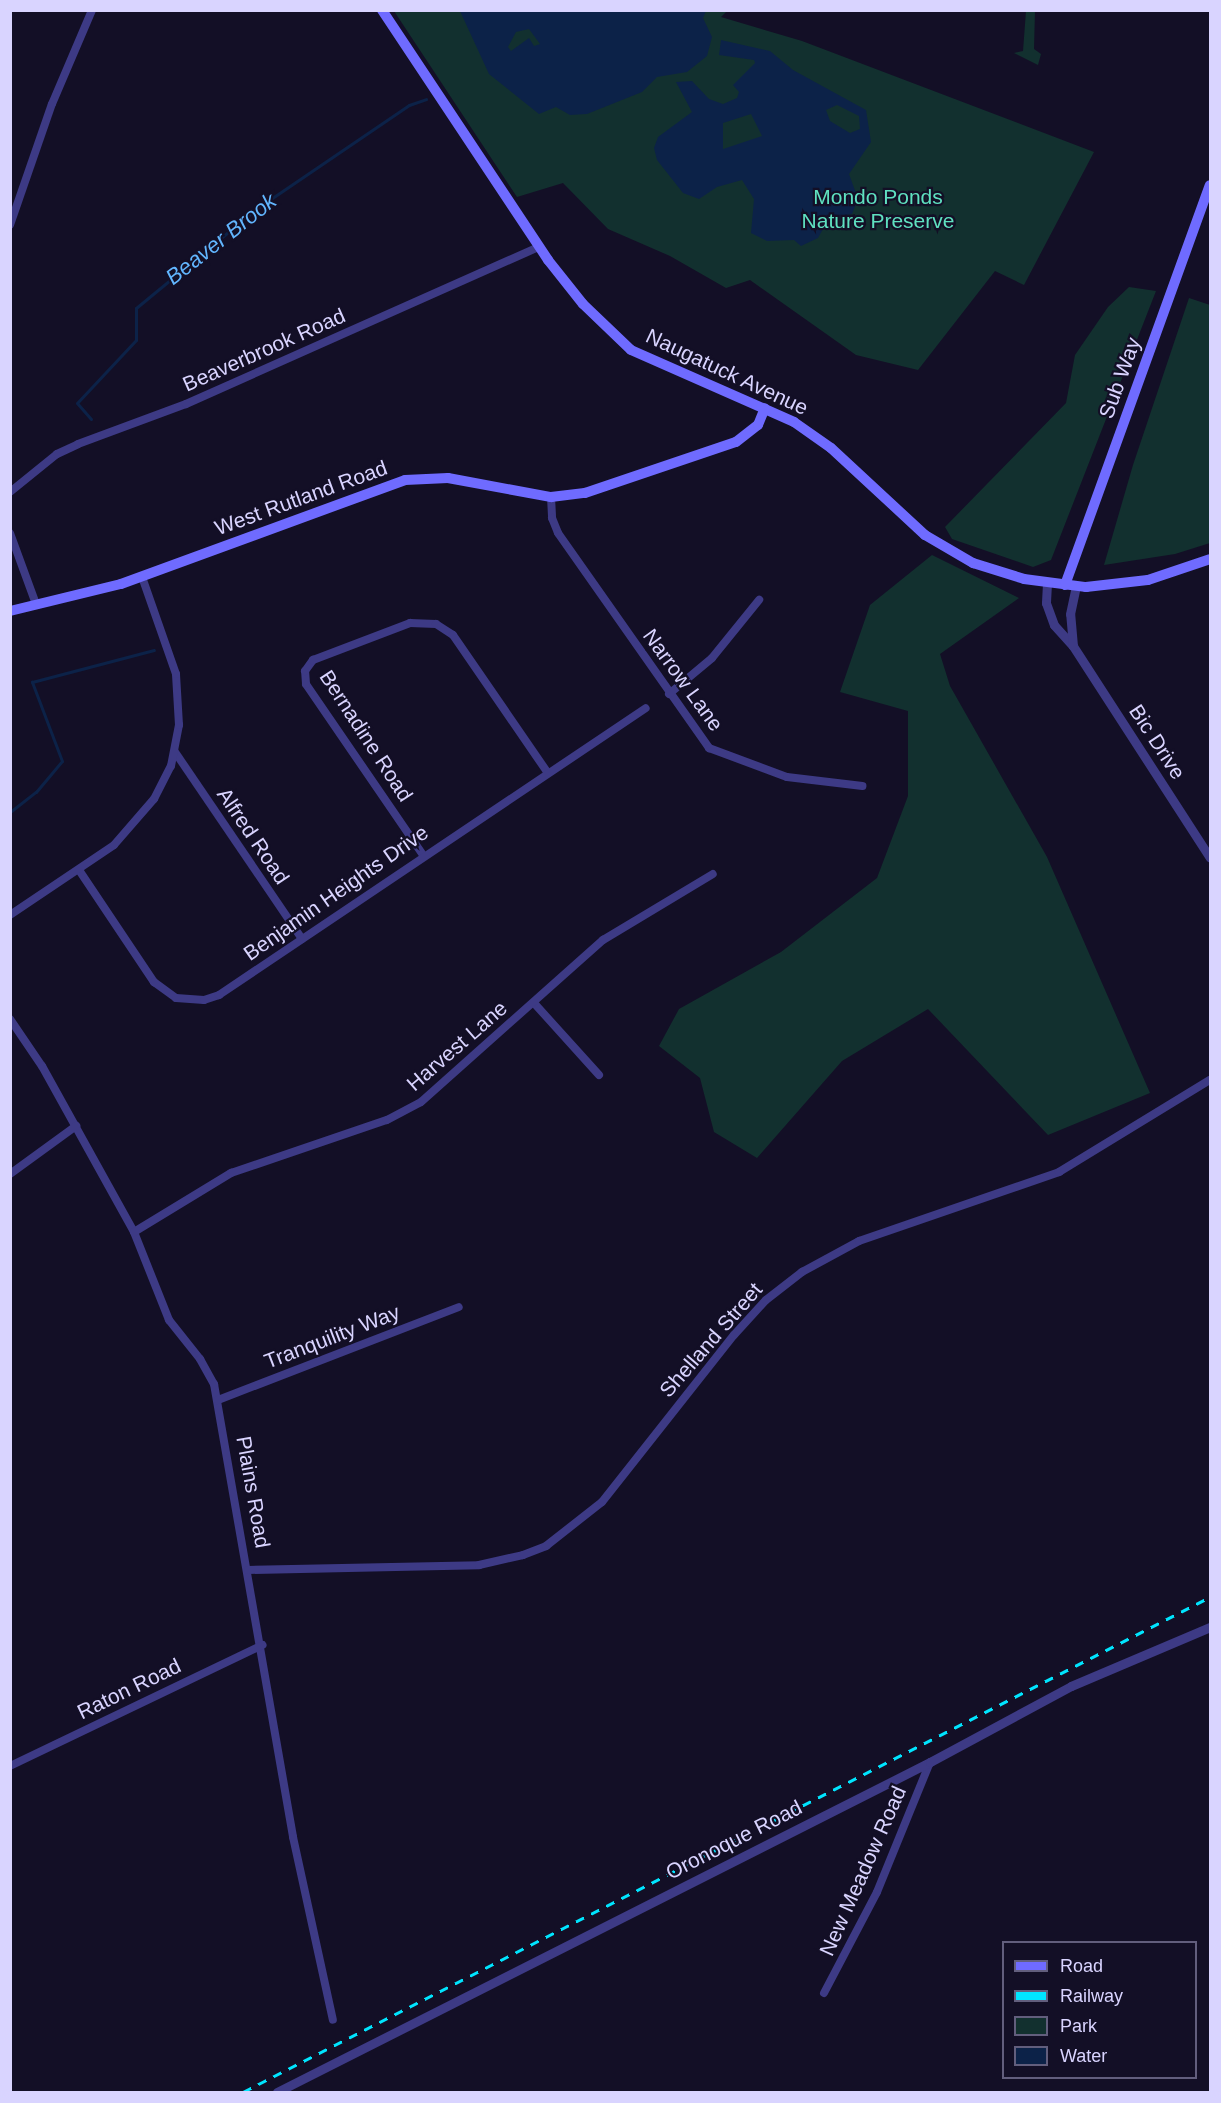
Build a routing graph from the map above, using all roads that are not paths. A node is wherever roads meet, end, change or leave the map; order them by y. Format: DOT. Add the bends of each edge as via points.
graph roads {
  1 [pos="92,10"];
  2 [pos="382,10"];
  3 [pos="1210,185"];
  4 [pos="10,225"];
  5 [pos="538,247"];
  6 [pos="765,408"];
  7 [pos="10,492"];
  8 [pos="552,497"];
  9 [pos="10,533"];
  10 [pos="1210,559"];
  11 [pos="142,577"];
  12 [pos="1047,583"];
  13 [pos="1070,586"];
  14 [pos="759,600"];
  15 [pos="36,604"];
  16 [pos="10,611"];
  17 [pos="1073,646"];
  18 [pos="669,694"];
  19 [pos="646,708"];
  20 [pos="174,752"];
  21 [pos="547,772"];
  22 [pos="862,786"];
  23 [pos="423,855"];
  24 [pos="1210,858"];
  25 [pos="79,870"];
  26 [pos="713,874"];
  27 [pos="10,915"];
  28 [pos="302,939"];
  29 [pos="534,1003"];
  30 [pos="10,1019"];
  31 [pos="599,1075"];
  32 [pos="1210,1080"];
  33 [pos="76,1126"];
  34 [pos="10,1174"];
  35 [pos="134,1232"];
  36 [pos="459,1307"];
  37 [pos="218,1401"];
  38 [pos="249,1570"];
  39 [pos="1210,1627"];
  40 [pos="262,1645"];
  41 [pos="930,1762"];
  42 [pos="10,1766"];
  43 [pos="824,1993"];
  44 [pos="333,2020"];
  45 [pos="277,2092"];
  1 -- 4 [label="street" via="52,104"];
  2 -- 5 [label="main road, Naugatuck Avenue"];
  3 -- 13 [label="main road, Sub Way"];
  5 -- 6 [label="main road, Naugatuck Avenue" via="584,304 632,350"];
  5 -- 7 [label="street, Beaverbrook Road" via="186,404 78,444 57,454"];
  6 -- 8 [label="main road, West Rutland Road" via="755,428 728,446 585,493"];
  6 -- 12 [label="main road, Naugatuck Avenue" via="831,448 940,545 991,569"];
  8 -- 11 [label="main road, West Rutland Road" via="448,478 405,480"];
  8 -- 18 [label="street, Narrow Lane" via="552,518 558,533"];
  9 -- 15 [label="street"];
  10 -- 13 [label="main road, Naugatuck Avenue" via="1148,580"];
  11 -- 15 [label="main road, West Rutland Road"];
  11 -- 20 [label="street" via="176,674 179,725"];
  12 -- 13 [label="main road, Naugatuck Avenue"];
  12 -- 17 [label="street, Bic Drive" via="1048,614 1060,635"];
  13 -- 17 [label="street, Bic Drive"];
  14 -- 18 [label="street" via="712,658"];
  15 -- 16 [label="main road, West Rutland Road"];
  17 -- 24 [label="street, Bic Drive"];
  18 -- 22 [label="street, Narrow Lane" via="709,748 787,777"];
  19 -- 21 [label="street, Benjamin Heights Drive"];
  20 -- 25 [label="street" via="164,782 135,824"];
  20 -- 28 [label="street, Alfred Road"];
  21 -- 23 [label="street, Benjamin Heights Drive"];
  21 -- 23 [label="street, Bernadine Road" via="453,635 436,624 410,624 313,660 305,671 306,684"];
  23 -- 28 [label="street, Benjamin Heights Drive"];
  25 -- 27 [label="street"];
  25 -- 28 [label="street, Benjamin Heights Drive" via="145,971 176,998 204,1000 219,995"];
  26 -- 29 [label="street, Harvest Lane" via="603,940"];
  29 -- 31 [label="street"];
  29 -- 35 [label="street, Harvest Lane" via="411,1108 231,1173"];
  30 -- 33 [label="street, Plains Road"];
  32 -- 38 [label="street, Shelland Street" via="1059,1172 859,1241 802,1272 766,1300 734,1335 602,1502 546,1546 523,1556 479,1564"];
  33 -- 34 [label="street"];
  33 -- 35 [label="street, Plains Road"];
  35 -- 37 [label="street, Plains Road" via="169,1320 209,1371"];
  36 -- 37 [label="street, Tranquility Way"];
  37 -- 38 [label="street, Plains Road"];
  38 -- 40 [label="street, Plains Road"];
  39 -- 41 [label="street, Oronoque Road" via="1071,1686"];
  40 -- 42 [label="street, Raton Road"];
  40 -- 44 [label="street, Plains Road" via="293,1837"];
  41 -- 43 [label="street, New Meadow Road" via="877,1892"];
  41 -- 45 [label="street, Oronoque Road"];
}
